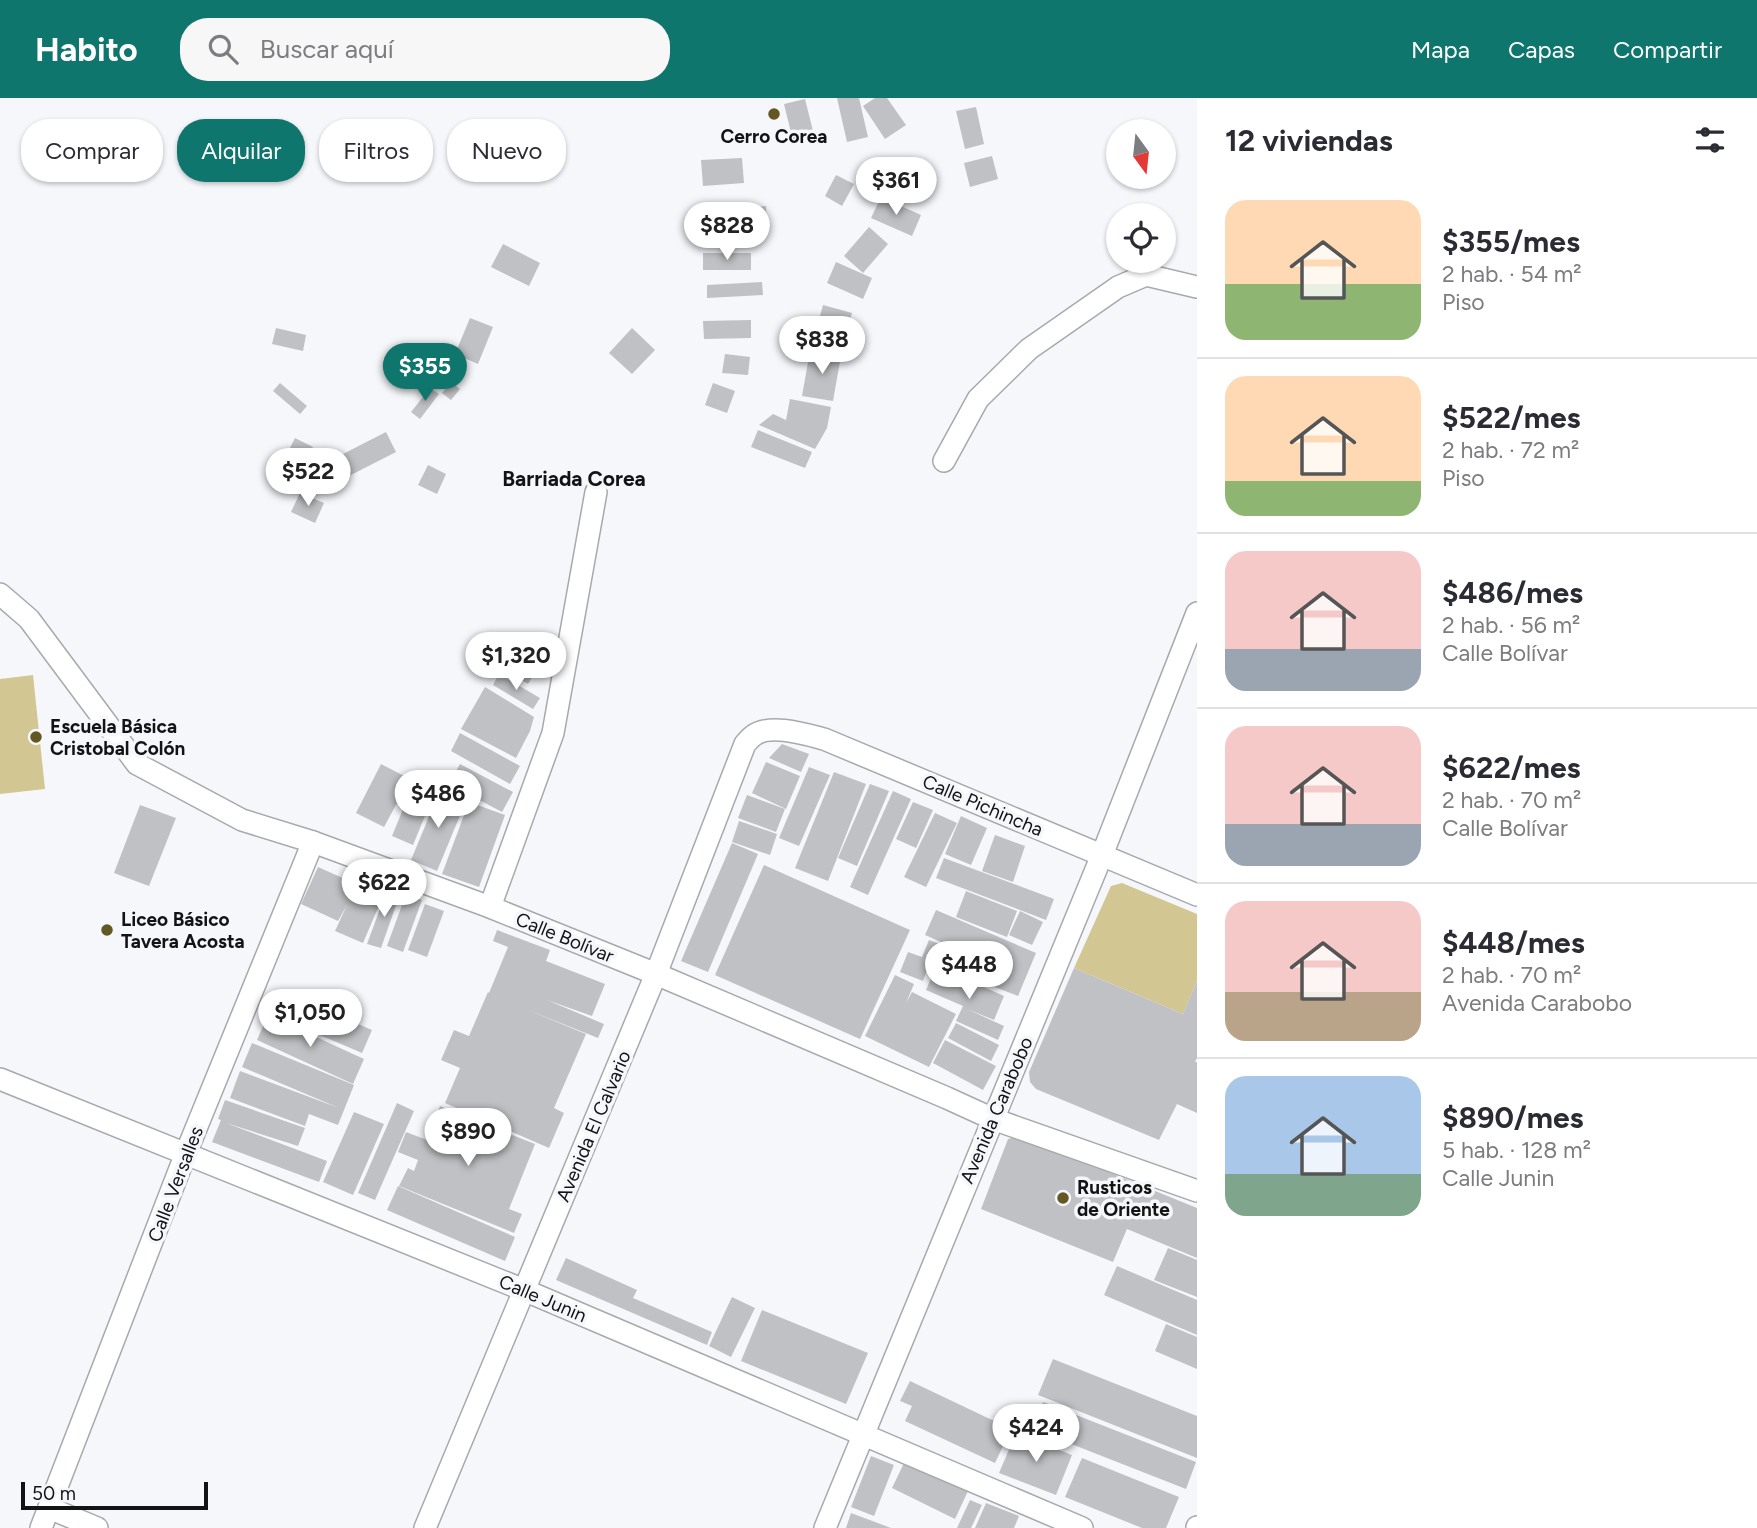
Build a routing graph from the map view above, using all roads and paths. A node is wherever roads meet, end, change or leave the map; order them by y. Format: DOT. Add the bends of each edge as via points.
graph roads {
  1 [pos="1197,287"];
  2 [pos="944,461"];
  3 [pos="596,492"];
  4 [pos="0,594"];
  5 [pos="1197,613"];
  6 [pos="765,730"];
  7 [pos="313,842"];
  8 [pos="1102,855"];
  9 [pos="1197,895"];
  10 [pos="490,907"];
  11 [pos="656,974"];
  12 [pos="0,1079"];
  13 [pos="993,1119"];
  14 [pos="186,1153"];
  15 [pos="1197,1191"];
  16 [pos="524,1290"];
  17 [pos="864,1436"];
  18 [pos="45,1518"];
  19 [pos="97,1528"];
  20 [pos="425,1528"];
  21 [pos="825,1528"];
  22 [pos="1082,1528"];
  1 -- 2 [label="street" via="1146,275 1118,287 1029,349 978,398"];
  3 -- 10 [label="street" via="553,733"];
  4 -- 7 [label="street, Calle Bolívar" via="29,619 137,764 242,820"];
  5 -- 8 [label="street, Avenida Carabobo"];
  6 -- 8 [label="street, Calle Pichincha" via="824,739"];
  6 -- 11 [label="street, Avenida El Calvario" via="745,744"];
  7 -- 10 [label="street, Calle Bolívar"];
  7 -- 14 [label="street, Calle Versalles"];
  8 -- 9 [label="street, Calle Pichincha"];
  8 -- 13 [label="street, Avenida Carabobo"];
  10 -- 11 [label="street, Calle Bolívar"];
  11 -- 13 [label="street, Calle Bolívar"];
  11 -- 16 [label="street, Avenida El Calvario"];
  12 -- 14 [label="street, Calle Junin"];
  13 -- 15 [label="street, Calle Bolívar"];
  13 -- 17 [label="street, Avenida Carabobo"];
  14 -- 16 [label="street, Calle Junin"];
  14 -- 18 [label="street, Calle Versalles"];
  16 -- 17 [label="street, Calle Junin"];
  16 -- 20 [label="street, Avenida El Calvario"];
  17 -- 21 [label="street, Avenida Carabobo"];
  17 -- 22 [label="street, Calle Junin"];
  18 -- 19 [label="street"];
}
